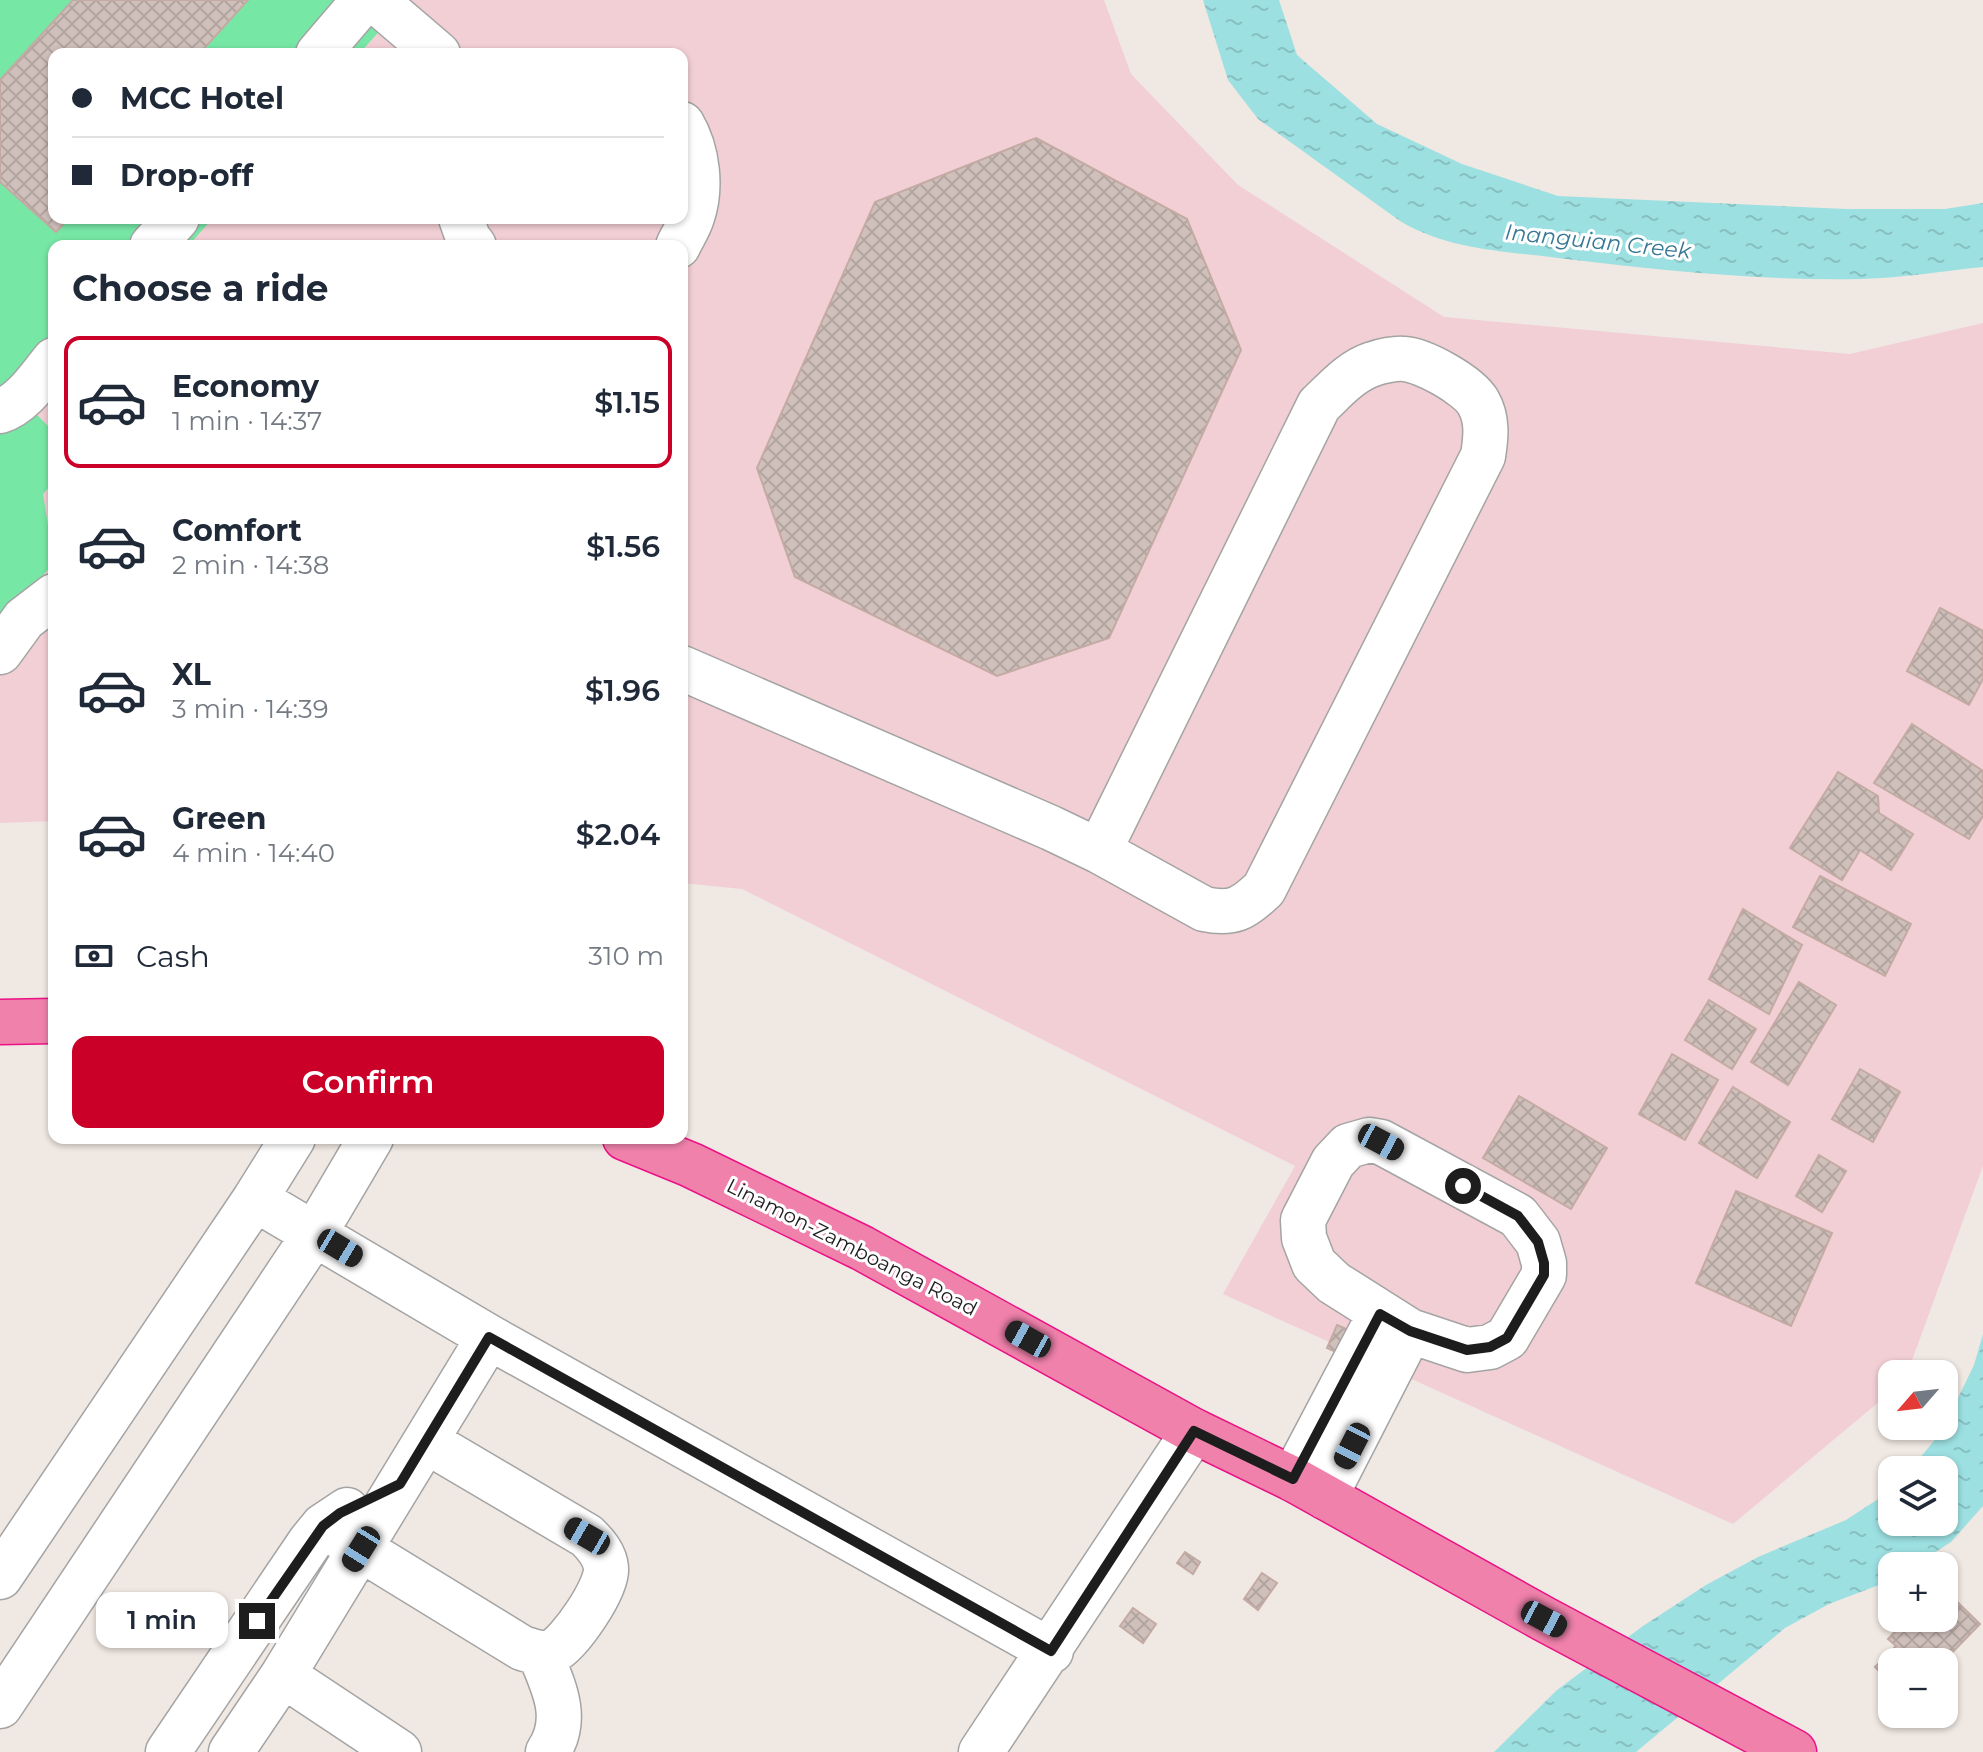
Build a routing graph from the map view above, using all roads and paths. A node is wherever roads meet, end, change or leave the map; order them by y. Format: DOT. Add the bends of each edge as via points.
graph roads {
  1 [pos="364,0"];
  2 [pos="375,0"];
  3 [pos="323,48"];
  4 [pos="431,48"];
  5 [pos="688,135"];
  6 [pos="172,224"];
  7 [pos="157,240"];
  8 [pos="681,240"];
  9 [pos="48,367"];
  10 [pos="0,411"];
  11 [pos="48,601"];
  12 [pos="0,652"];
  13 [pos="688,671"];
  14 [pos="1099,851"];
  15 [pos="48,1021"];
  16 [pos="0,1022"];
  17 [pos="289,1144"];
  18 [pos="367,1144"];
  19 [pos="640,1144"];
  20 [pos="255,1199"];
  21 [pos="315,1233"];
  22 [pos="1395,1323"];
  23 [pos="489,1337"];
  24 [pos="1194,1431"];
  25 [pos="426,1441"];
  26 [pos="400,1484"];
  27 [pos="1309,1488"];
  28 [pos="323,1526"];
  29 [pos="361,1549"];
  30 [pos="0,1577"];
  31 [pos="1051,1651"];
  32 [pos="540,1654"];
  33 [pos="283,1675"];
  34 [pos="0,1706"];
  35 [pos="1792,1751"];
  36 [pos="168,1752"];
  37 [pos="231,1752"];
  38 [pos="399,1752"];
  39 [pos="548,1752"];
  40 [pos="981,1752"];
  1 -- 3 [label="lane"];
  2 -- 4 [label="lane"];
  5 -- 8 [label="lane" via="698,177 692,217"];
  6 -- 7 [label="lane"];
  9 -- 10 [label="lane" via="10,408"];
  11 -- 12 [label="lane" via="24,619"];
  13 -- 14 [label="lane"];
  14 -- 14 [label="lane" via="1204,909 1222,913 1245,907 1264,889 1483,456 1487,432 1470,391 1405,358 1373,364 1349,376 1319,405"];
  15 -- 16 [label="highway"];
  17 -- 20 [label="lane"];
  18 -- 21 [label="lane"];
  19 -- 24 [label="highway, Linamon-Zamboanga Road" via="862,1248"];
  20 -- 21 [label="lane"];
  20 -- 30 [label="lane"];
  21 -- 23 [label="lane"];
  21 -- 34 [label="lane"];
  22 -- 22 [label="lane" via="1467,1350 1490,1347 1507,1338 1544,1275 1544,1263 1538,1242 1518,1216 1369,1140 1348,1146 1333,1162 1303,1220 1304,1238 1314,1264 1334,1283"];
  22 -- 27 [label="lane"];
  23 -- 25 [label="lane"];
  23 -- 31 [label="lane"];
  24 -- 27 [label="highway, Linamon-Zamboanga Road"];
  24 -- 31 [label="lane"];
  25 -- 26 [label="lane"];
  25 -- 32 [label="lane" via="599,1548 606,1569 602,1588 568,1639"];
  26 -- 28 [label="lane"];
  26 -- 29 [label="lane"];
  27 -- 35 [label="highway, Linamon-Zamboanga Road"];
  28 -- 29 [label="lane"];
  28 -- 36 [label="lane"];
  29 -- 32 [label="lane"];
  29 -- 33 [label="lane"];
  31 -- 40 [label="lane"];
  32 -- 39 [label="lane" via="557,1694 560,1718"];
  33 -- 37 [label="lane"];
  33 -- 38 [label="lane"];
}
